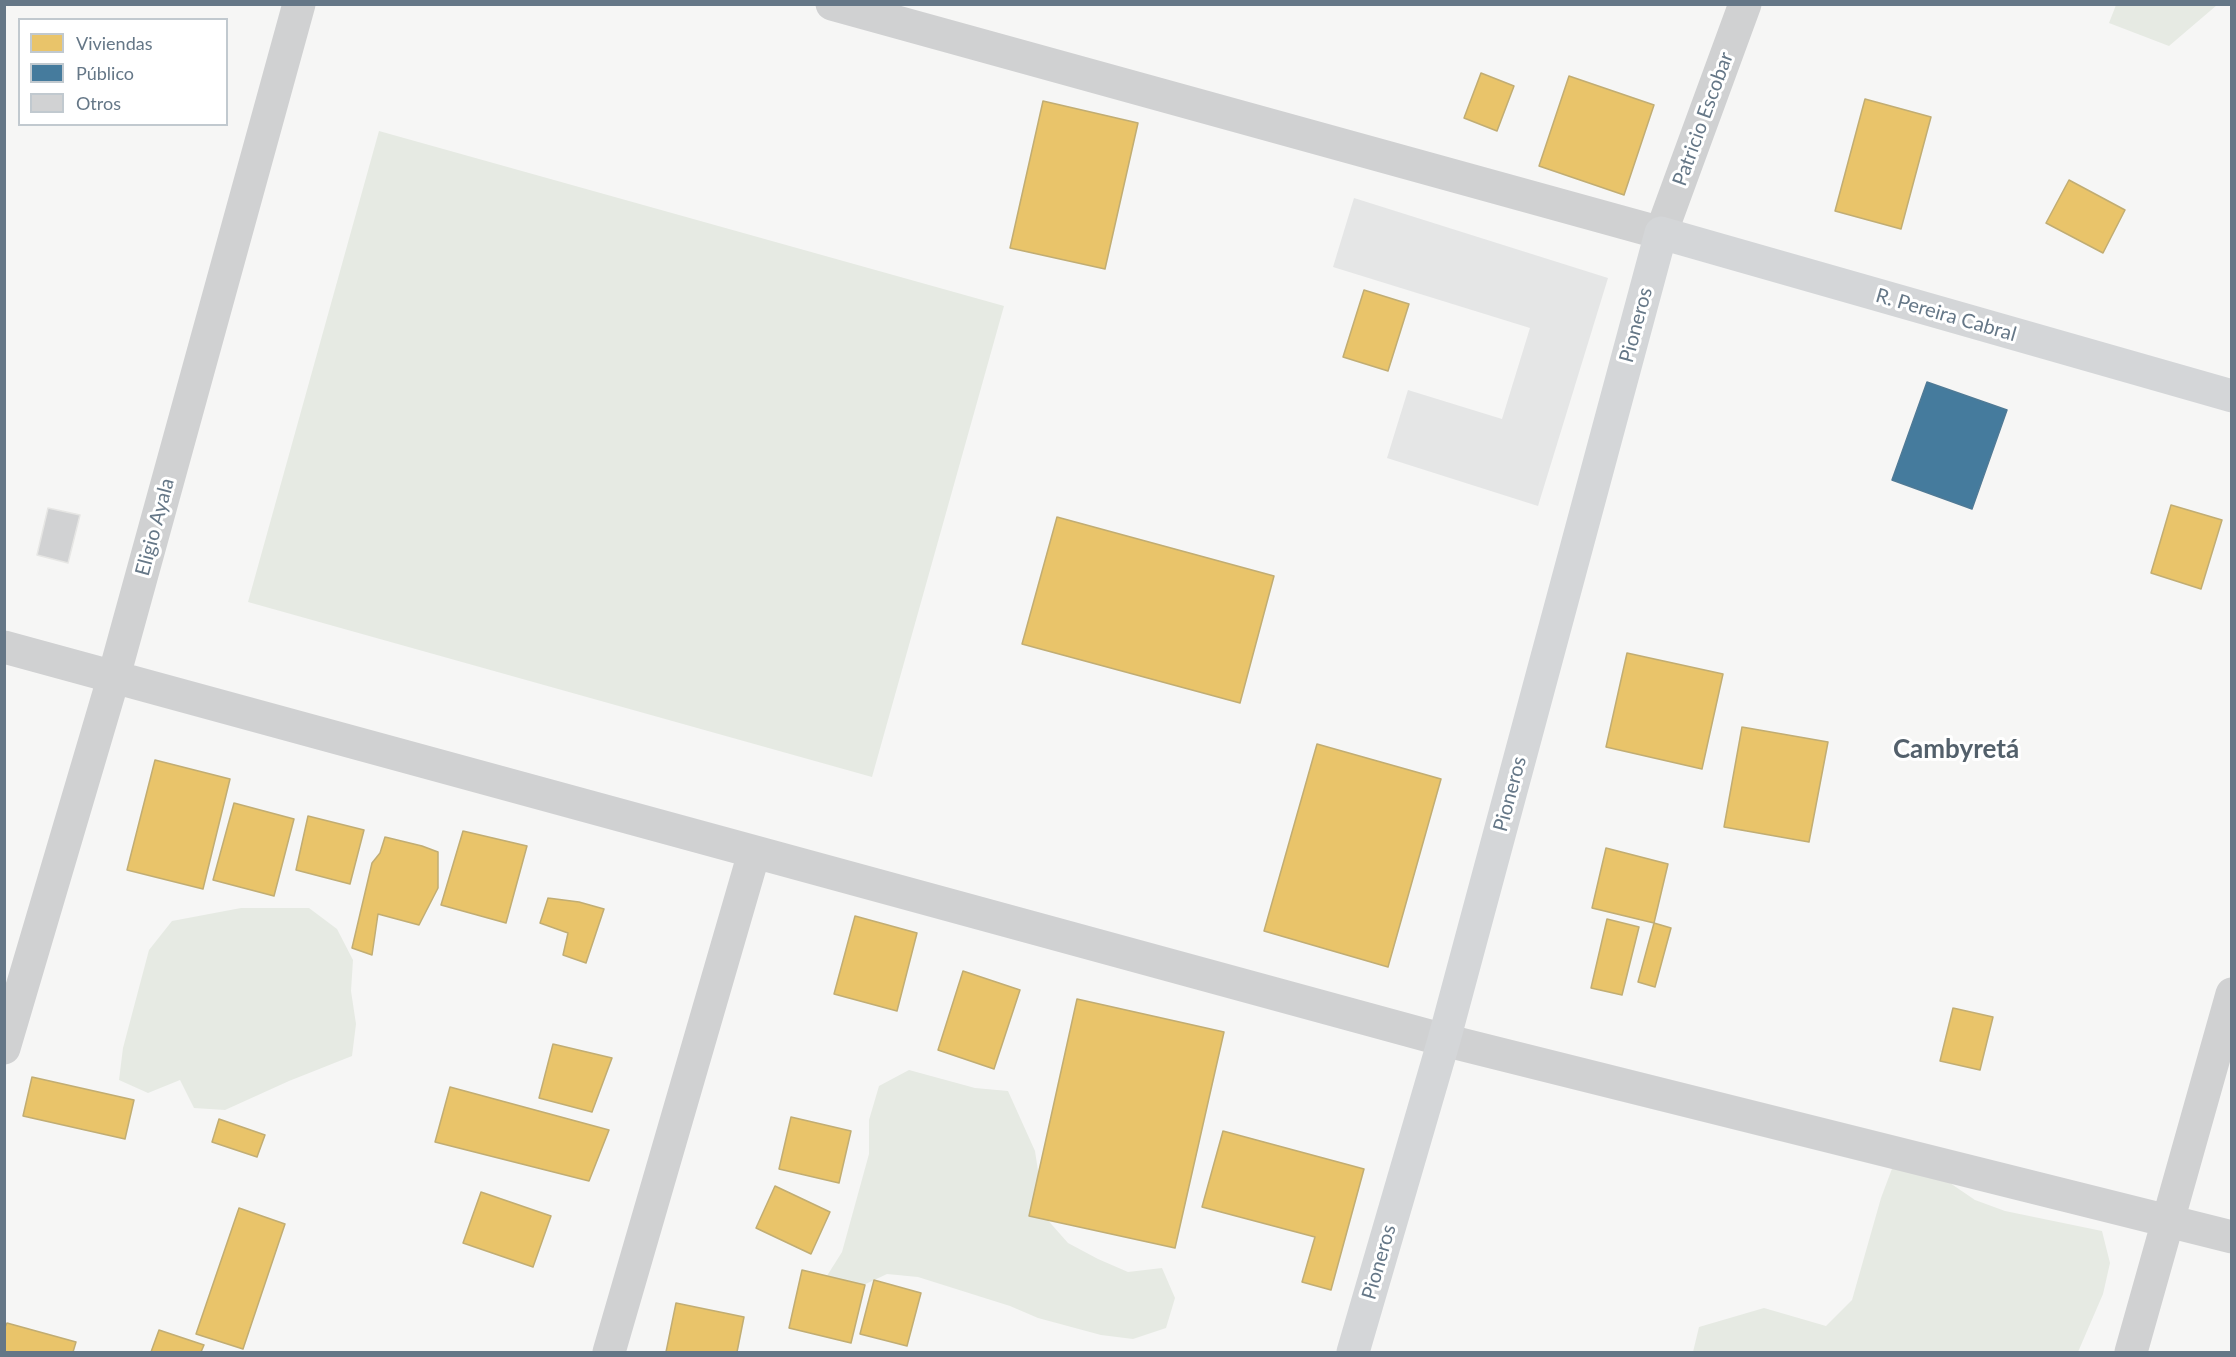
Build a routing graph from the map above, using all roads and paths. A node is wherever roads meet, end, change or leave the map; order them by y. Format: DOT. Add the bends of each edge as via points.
graph roads {
  1 [pos="298,4"];
  2 [pos="832,4"];
  3 [pos="1745,4"];
  4 [pos="1661,233"];
  5 [pos="2232,396"];
  6 [pos="4,647"];
  7 [pos="114,676"];
  8 [pos="754,852"];
  9 [pos="2232,994"];
  10 [pos="1444,1040"];
  11 [pos="4,1048"];
  12 [pos="2168,1221"];
  13 [pos="2232,1237"];
  14 [pos="609,1353"];
  15 [pos="1353,1353"];
  16 [pos="2131,1353"];
  1 -- 7 [label="street, Eligio Ayala"];
  2 -- 4 [label="street"];
  3 -- 4 [label="street, Patricio Escobar"];
  4 -- 5 [label="main road, R. Pereira Cabral"];
  4 -- 10 [label="main road, Pioneros"];
  6 -- 7 [label="street"];
  7 -- 8 [label="street"];
  7 -- 11 [label="street, Eligio Ayala"];
  8 -- 10 [label="street"];
  8 -- 14 [label="street"];
  9 -- 12 [label="street"];
  10 -- 12 [label="street"];
  10 -- 15 [label="main road, Pioneros"];
  12 -- 13 [label="street"];
  12 -- 16 [label="street"];
}
